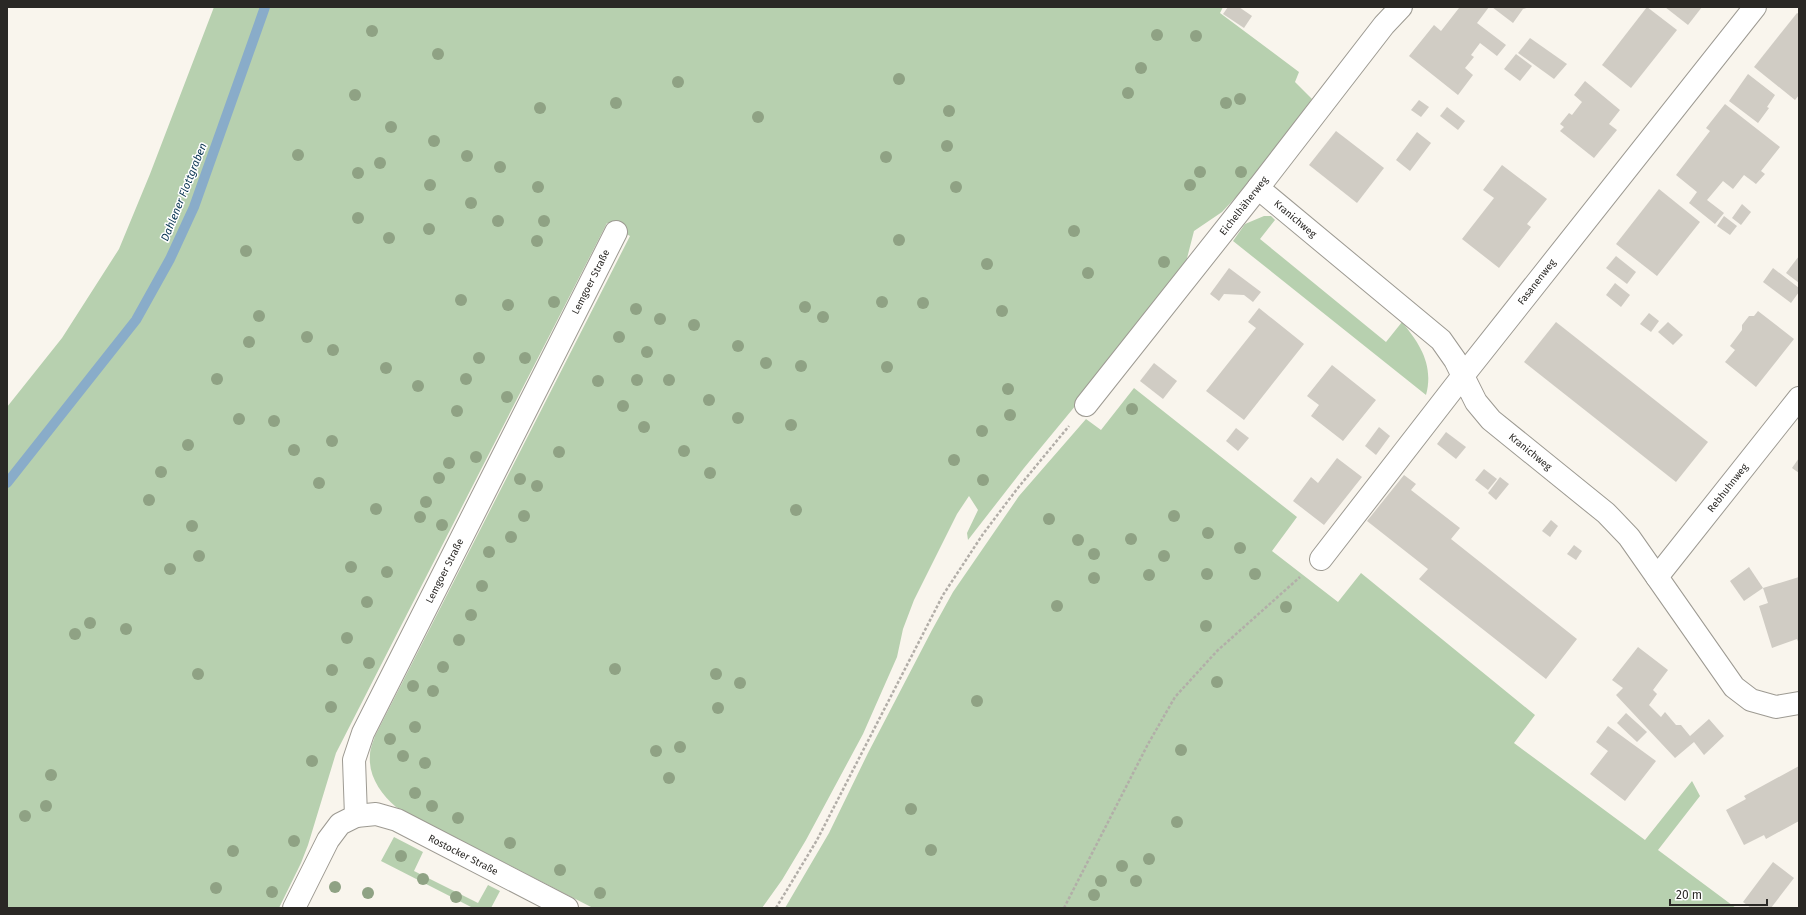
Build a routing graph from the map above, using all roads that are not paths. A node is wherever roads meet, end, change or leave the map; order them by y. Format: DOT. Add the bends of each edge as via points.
graph roads {
  1 [pos="1401,7"];
  2 [pos="1755,7"];
  3 [pos="1258,188"];
  4 [pos="616,232"];
  5 [pos="1462,376"];
  6 [pos="1799,398"];
  7 [pos="1086,405"];
  8 [pos="1321,559"];
  9 [pos="1656,577"];
  10 [pos="1799,703"];
  11 [pos="356,816"];
  12 [pos="294,908"];
  13 [pos="567,908"];
  1 -- 3 [label="street, Eichelhäherweg" via="1384,25"];
  2 -- 5 [label="street, Fasanenweg"];
  3 -- 5 [label="street, Kranichweg" via="1441,340 1455,360"];
  3 -- 7 [label="street, Eichelhäherweg"];
  4 -- 11 [label="street, Lemgoer Straße" via="363,732 354,760"];
  5 -- 8 [label="street, Fasanenweg"];
  5 -- 9 [label="street, Kranichweg" via="1476,402 1491,420 1606,513 1629,537"];
  6 -- 9 [label="street, Rebhuhnweg"];
  9 -- 10 [label="street, Kranichweg" via="1734,687 1751,700 1776,707"];
  11 -- 12 [label="street" via="340,824 328,840"];
  11 -- 13 [label="street, Rostocker Straße" via="376,814 397,820"];
}
